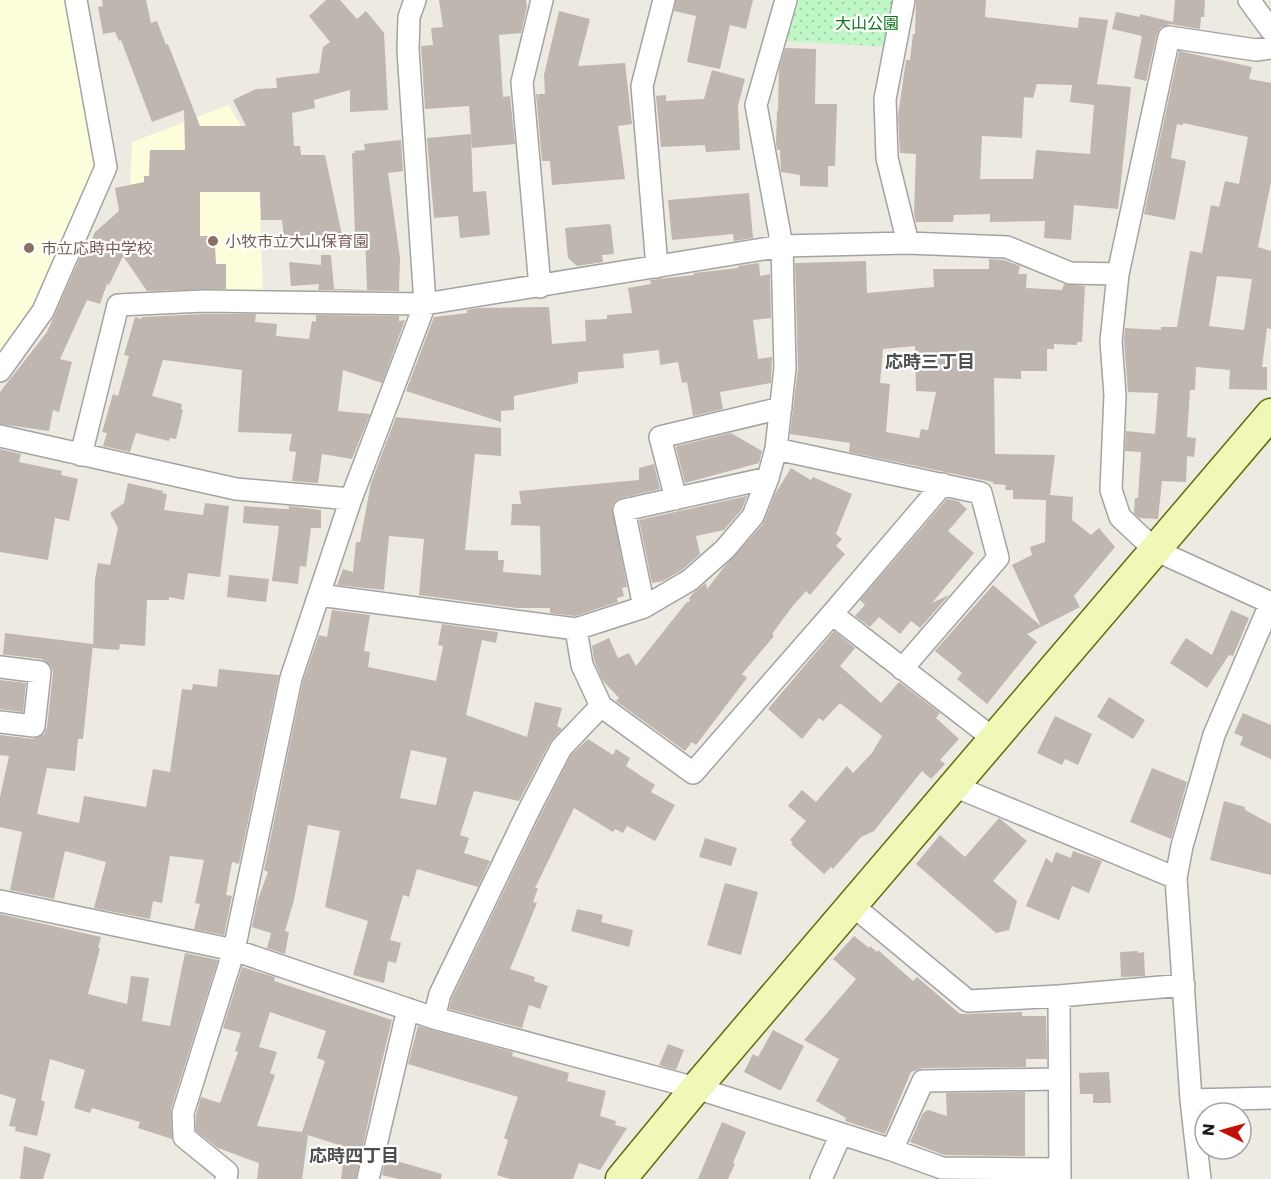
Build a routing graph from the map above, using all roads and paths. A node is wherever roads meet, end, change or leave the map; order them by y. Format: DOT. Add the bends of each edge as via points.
graph roads {
  1 [pos="76,0"];
  2 [pos="414,0"];
  3 [pos="542,0"];
  4 [pos="664,0"];
  5 [pos="786,0"];
  6 [pos="904,0"];
  7 [pos="1249,0"];
  8 [pos="1271,30"];
  9 [pos="1271,48"];
  10 [pos="908,243"];
  11 [pos="782,246"];
  12 [pos="657,267"];
  13 [pos="1118,274"];
  14 [pos="540,286"];
  15 [pos="425,304"];
  16 [pos="0,371"];
  17 [pos="781,408"];
  18 [pos="1271,414"];
  19 [pos="0,436"];
  20 [pos="776,449"];
  21 [pos="81,455"];
  22 [pos="768,478"];
  23 [pos="943,484"];
  24 [pos="351,499"];
  25 [pos="676,499"];
  26 [pos="1155,550"];
  27 [pos="320,595"];
  28 [pos="1271,602"];
  29 [pos="644,607"];
  30 [pos="832,614"];
  31 [pos="576,629"];
  32 [pos="0,668"];
  33 [pos="902,669"];
  34 [pos="601,706"];
  35 [pos="0,722"];
  36 [pos="994,739"];
  37 [pos="954,786"];
  38 [pos="1176,878"];
  39 [pos="0,901"];
  40 [pos="852,904"];
  41 [pos="234,950"];
  42 [pos="1184,985"];
  43 [pos="1059,996"];
  44 [pos="408,1009"];
  45 [pos="434,1018"];
  46 [pos="1059,1079"];
  47 [pos="696,1088"];
  48 [pos="1271,1098"];
  49 [pos="1191,1100"];
  50 [pos="841,1134"];
  51 [pos="892,1150"];
  52 [pos="942,1174"];
  53 [pos="1060,1174"];
  54 [pos="226,1179"];
  55 [pos="368,1179"];
  56 [pos="621,1179"];
  57 [pos="821,1179"];
  58 [pos="1200,1179"];
  1 -- 16 [label="street" via="106,167 43,310"];
  2 -- 15 [label="street" via="408,50"];
  3 -- 14 [label="street" via="522,82"];
  4 -- 12 [label="street" via="642,86"];
  5 -- 11 [label="street" via="756,105"];
  6 -- 10 [label="street" via="885,99 887,158"];
  7 -- 8 [label="street"];
  9 -- 13 [label="street" via="1256,50 1169,37"];
  10 -- 11 [label="street"];
  10 -- 13 [label="street" via="1007,247 1070,273"];
  11 -- 12 [label="street"];
  11 -- 17 [label="street" via="785,368"];
  12 -- 14 [label="street"];
  13 -- 26 [label="street" via="1111,341 1115,395 1111,490 1120,517"];
  14 -- 15 [label="street"];
  15 -- 21 [label="street" via="204,301 118,305"];
  15 -- 24 [label="street"];
  17 -- 20 [label="street"];
  17 -- 25 [label="street" via="660,436"];
  18 -- 26 [label="street"];
  19 -- 21 [label="street"];
  20 -- 22 [label="street"];
  20 -- 23 [label="street"];
  21 -- 24 [label="street" via="236,489"];
  22 -- 25 [label="street"];
  22 -- 29 [label="street" via="753,516 725,549 690,580"];
  23 -- 30 [label="street"];
  23 -- 33 [label="street" via="981,493 998,558"];
  24 -- 27 [label="street"];
  25 -- 29 [label="street" via="624,510"];
  26 -- 28 [label="street"];
  26 -- 36 [label="street"];
  27 -- 31 [label="street"];
  27 -- 41 [label="street" via="291,678"];
  28 -- 38 [label="street" via="1214,735"];
  29 -- 31 [label="street"];
  30 -- 33 [label="street"];
  30 -- 34 [label="street" via="693,773"];
  31 -- 34 [label="street" via="582,665"];
  32 -- 35 [label="street" via="40,672 34,726"];
  33 -- 36 [label="street"];
  34 -- 45 [label="street" via="561,748 440,994"];
  36 -- 37 [label="street"];
  37 -- 38 [label="street"];
  37 -- 40 [label="street"];
  38 -- 42 [label="street"];
  39 -- 41 [label="street"];
  40 -- 43 [label="street" via="968,1001"];
  40 -- 47 [label="street"];
  41 -- 44 [label="street"];
  41 -- 54 [label="street" via="183,1113 184,1137 227,1172"];
  42 -- 43 [label="street"];
  42 -- 49 [label="street"];
  43 -- 46 [label="street"];
  44 -- 45 [label="street"];
  44 -- 55 [label="street"];
  45 -- 47 [label="street"];
  46 -- 51 [label="street" via="923,1081"];
  46 -- 53 [label="street"];
  47 -- 50 [label="street"];
  47 -- 56 [label="street"];
  48 -- 49 [label="street"];
  49 -- 58 [label="street"];
  50 -- 51 [label="street"];
  50 -- 57 [label="street"];
  51 -- 52 [label="street"];
  52 -- 53 [label="street"];
}
